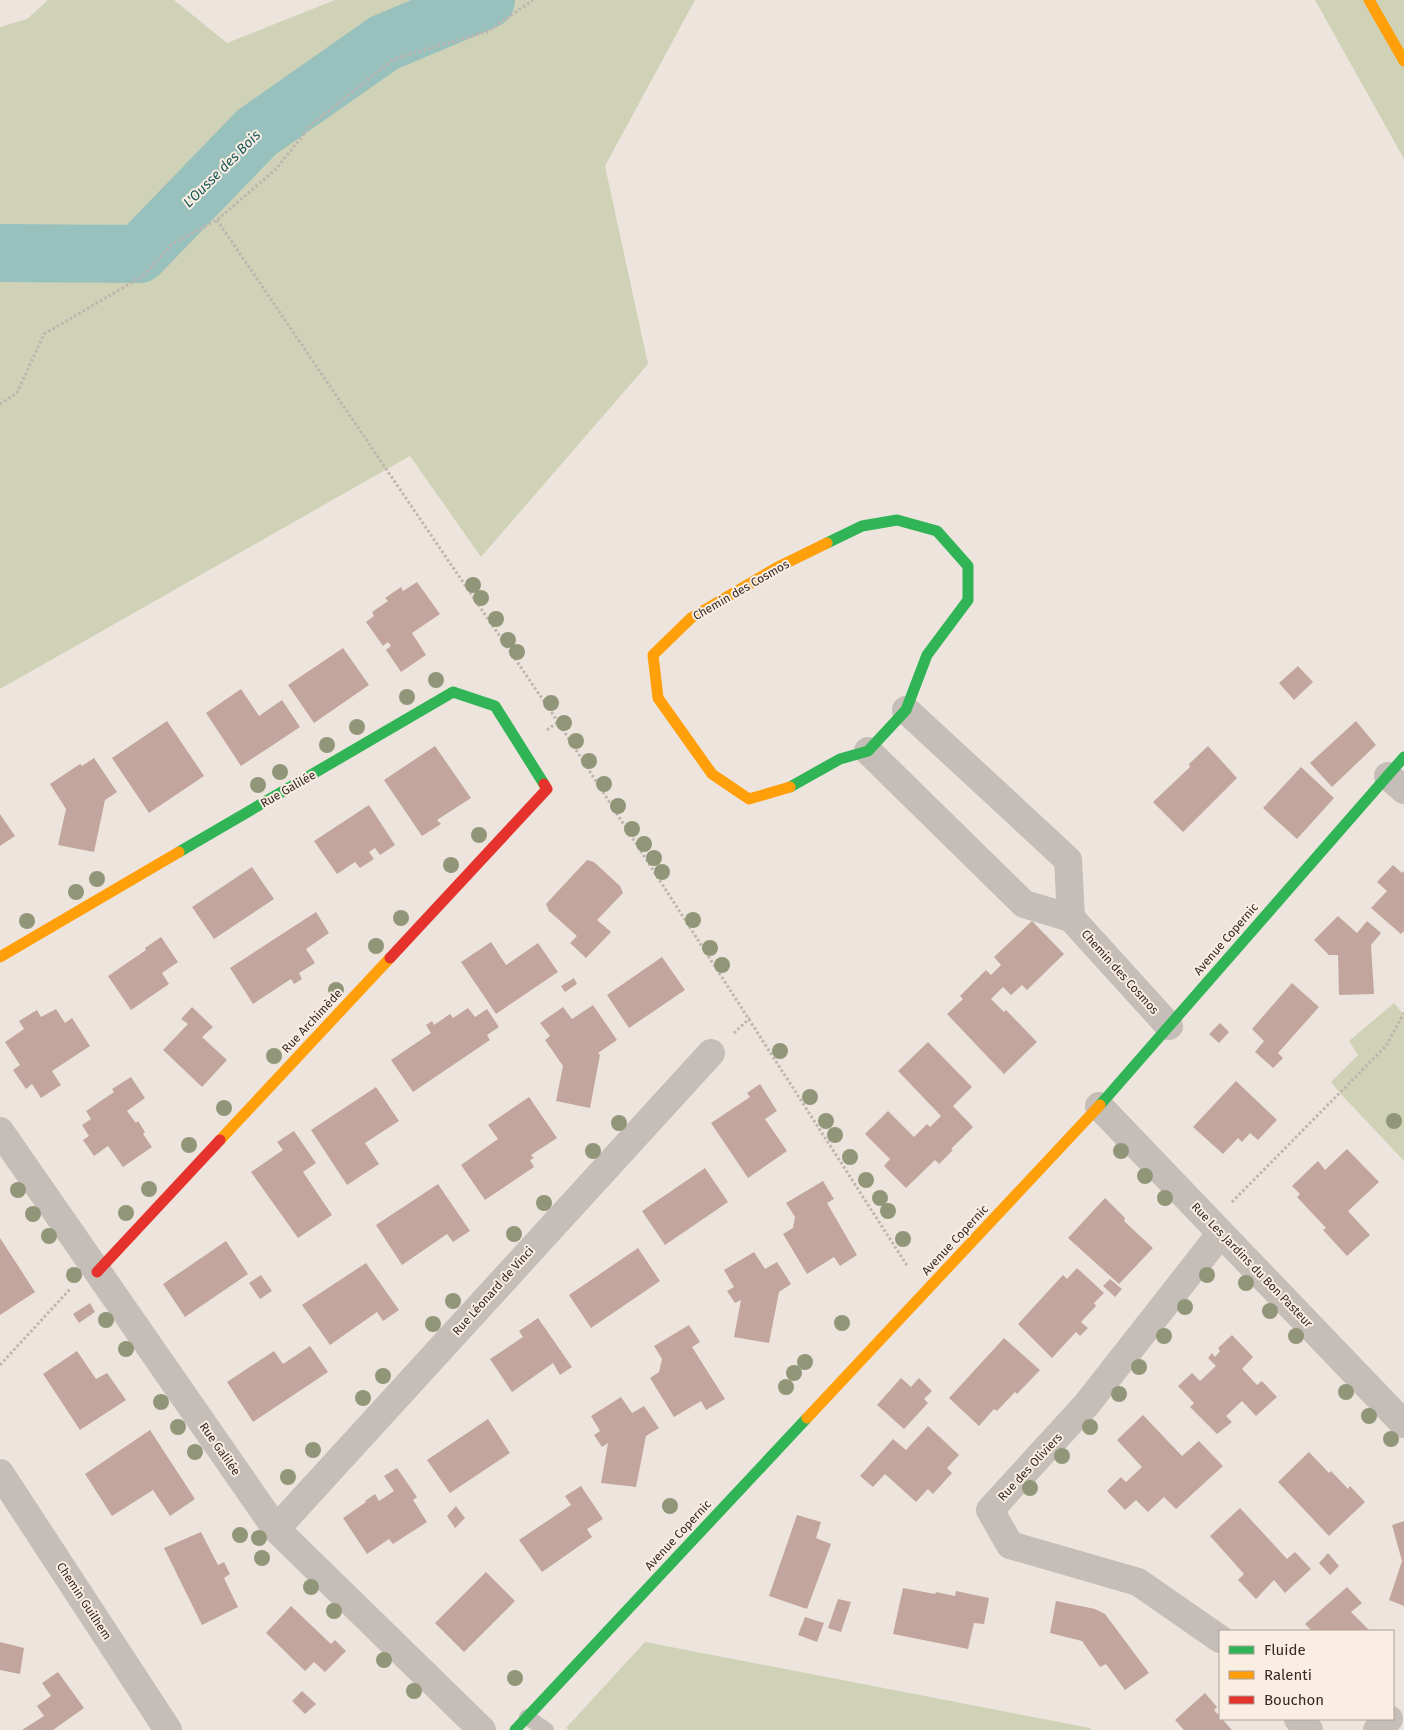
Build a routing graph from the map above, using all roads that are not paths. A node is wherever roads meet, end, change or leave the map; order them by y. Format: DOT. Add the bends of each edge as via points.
graph roads {
  1 [pos="1368,0"];
  2 [pos="1404,61"];
  3 [pos="906,710"];
  4 [pos="868,751"];
  5 [pos="1399,774"];
  6 [pos="547,789"];
  7 [pos="1071,918"];
  8 [pos="0,957"];
  9 [pos="1169,1026"];
  10 [pos="711,1053"];
  11 [pos="1099,1106"];
  12 [pos="0,1131"];
  13 [pos="1216,1228"];
  14 [pos="97,1272"];
  15 [pos="1404,1424"];
  16 [pos="0,1473"];
  17 [pos="276,1529"];
  18 [pos="1219,1638"];
  19 [pos="1404,1705"];
  20 [pos="1394,1715"];
  21 [pos="527,1717"];
  22 [pos="1299,1720"];
  23 [pos="1388,1720"];
  24 [pos="168,1730"];
  25 [pos="482,1730"];
  26 [pos="515,1730"];
  27 [pos="546,1730"];
  28 [pos="1309,1730"];
  29 [pos="1377,1730"];
  1 -- 2 [label="street"];
  3 -- 4 [label="street, Chemin des Cosmos"];
  3 -- 4 [label="street, Chemin des Cosmos" via="927,655 968,600 968,566 937,531 897,520 862,526 776,568 691,618 653,655 658,698 712,774 750,799 787,789 840,759"];
  3 -- 7 [label="street" via="1068,860"];
  4 -- 7 [label="street" via="1024,904"];
  5 -- 9 [label="street, Avenue Copernic"];
  6 -- 8 [label="street, Rue Galilée" via="495,706 453,692"];
  6 -- 14 [label="street, Rue Archimède"];
  7 -- 9 [label="street, Chemin des Cosmos"];
  9 -- 11 [label="street, Avenue Copernic"];
  10 -- 17 [label="street, Rue Léonard de Vinci"];
  11 -- 13 [label="street, Rue Les Jardins du Bon Pasteur"];
  11 -- 21 [label="street, Avenue Copernic"];
  12 -- 14 [label="street, Rue Galilée"];
  13 -- 15 [label="street, Rue Les Jardins du Bon Pasteur"];
  13 -- 18 [label="street, Rue des Oliviers" via="1087,1404 990,1510 1010,1545 1138,1582"];
  14 -- 17 [label="street, Rue Galilée"];
  16 -- 24 [label="street, Chemin Guilhem"];
  17 -- 25 [label="street, Rue Galilée"];
  19 -- 20 [label="street"];
  21 -- 26 [label="street, Avenue Copernic"];
  21 -- 27 [label="lane"];
  22 -- 28 [label="street"];
  23 -- 29 [label="street"];
}
